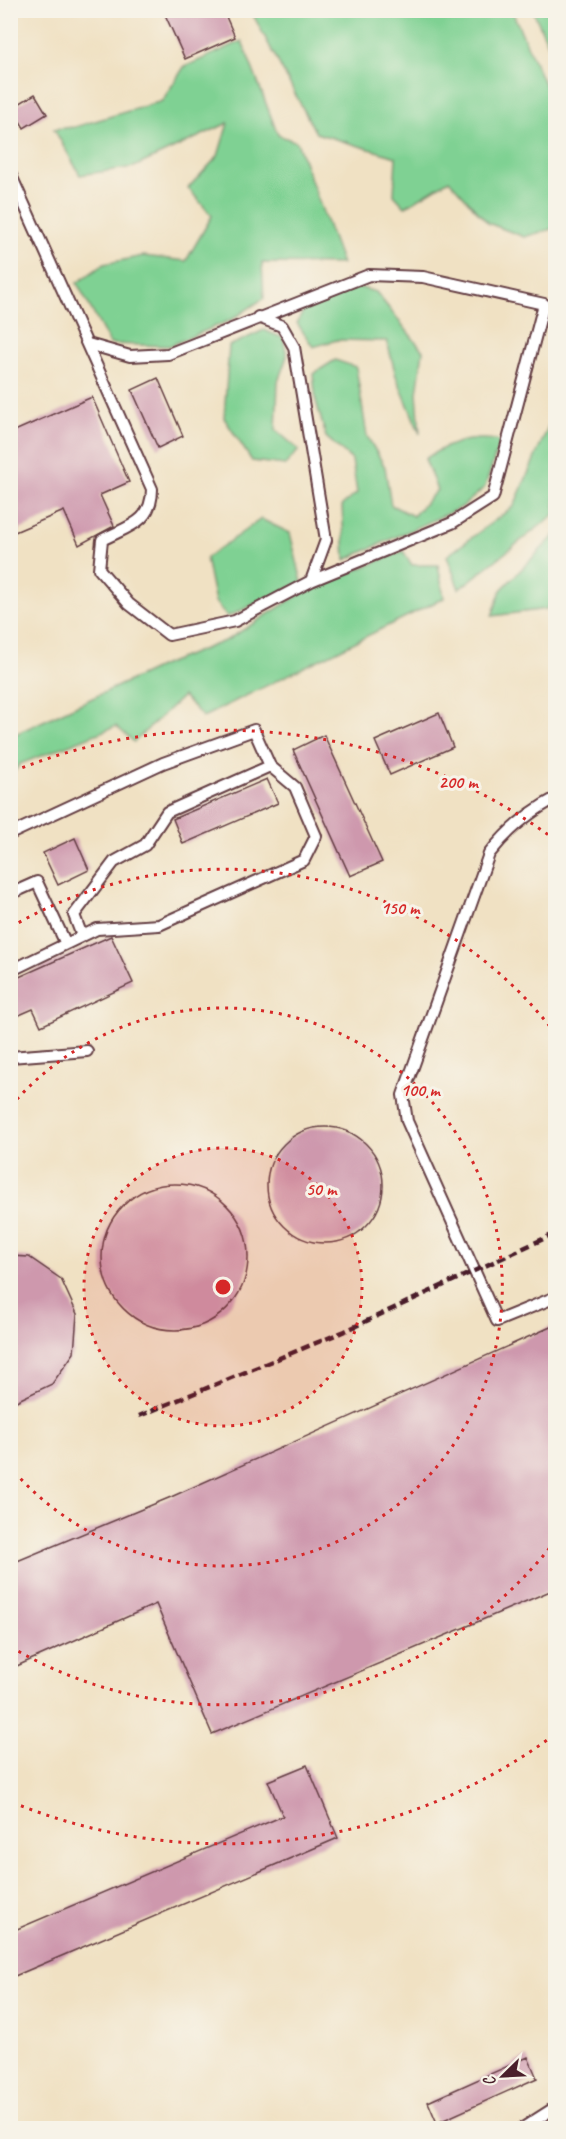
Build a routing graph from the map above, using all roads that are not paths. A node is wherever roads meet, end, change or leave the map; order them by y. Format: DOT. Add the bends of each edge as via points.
graph roads {
  1 [pos="10,173"];
  2 [pos="258,317"];
  3 [pos="88,344"];
  4 [pos="311,581"];
  5 [pos="270,766"];
  6 [pos="555,798"];
  7 [pos="10,834"];
  8 [pos="10,894"];
  9 [pos="82,936"];
  10 [pos="66,944"];
  11 [pos="10,971"];
  12 [pos="87,1051"];
  13 [pos="10,1057"];
  14 [pos="555,1297"];
  15 [pos="555,2107"];
  16 [pos="523,2128"];
  1 -- 3 [label="lane"];
  2 -- 3 [label="lane" via="168,354 130,356"];
  2 -- 4 [label="lane" via="282,326 294,347 326,540"];
  2 -- 4 [label="lane" via="369,275 423,276 544,304 493,497 452,523"];
  3 -- 4 [label="lane" via="152,489 147,513 138,522 102,540 99,569 129,604 169,635 234,621"];
  5 -- 7 [label="lane" via="254,730 163,763"];
  5 -- 9 [label="lane" via="167,812 145,845 114,862 74,915"];
  5 -- 9 [label="lane" via="295,787 316,836 304,860 159,926 97,929"];
  6 -- 14 [label="lane" via="507,831 489,854 403,1095 407,1121 497,1322"];
  8 -- 10 [label="lane" via="37,882"];
  9 -- 10 [label="lane"];
  10 -- 11 [label="lane"];
  12 -- 13 [label="lane"];
  15 -- 16 [label="lane"];
}
